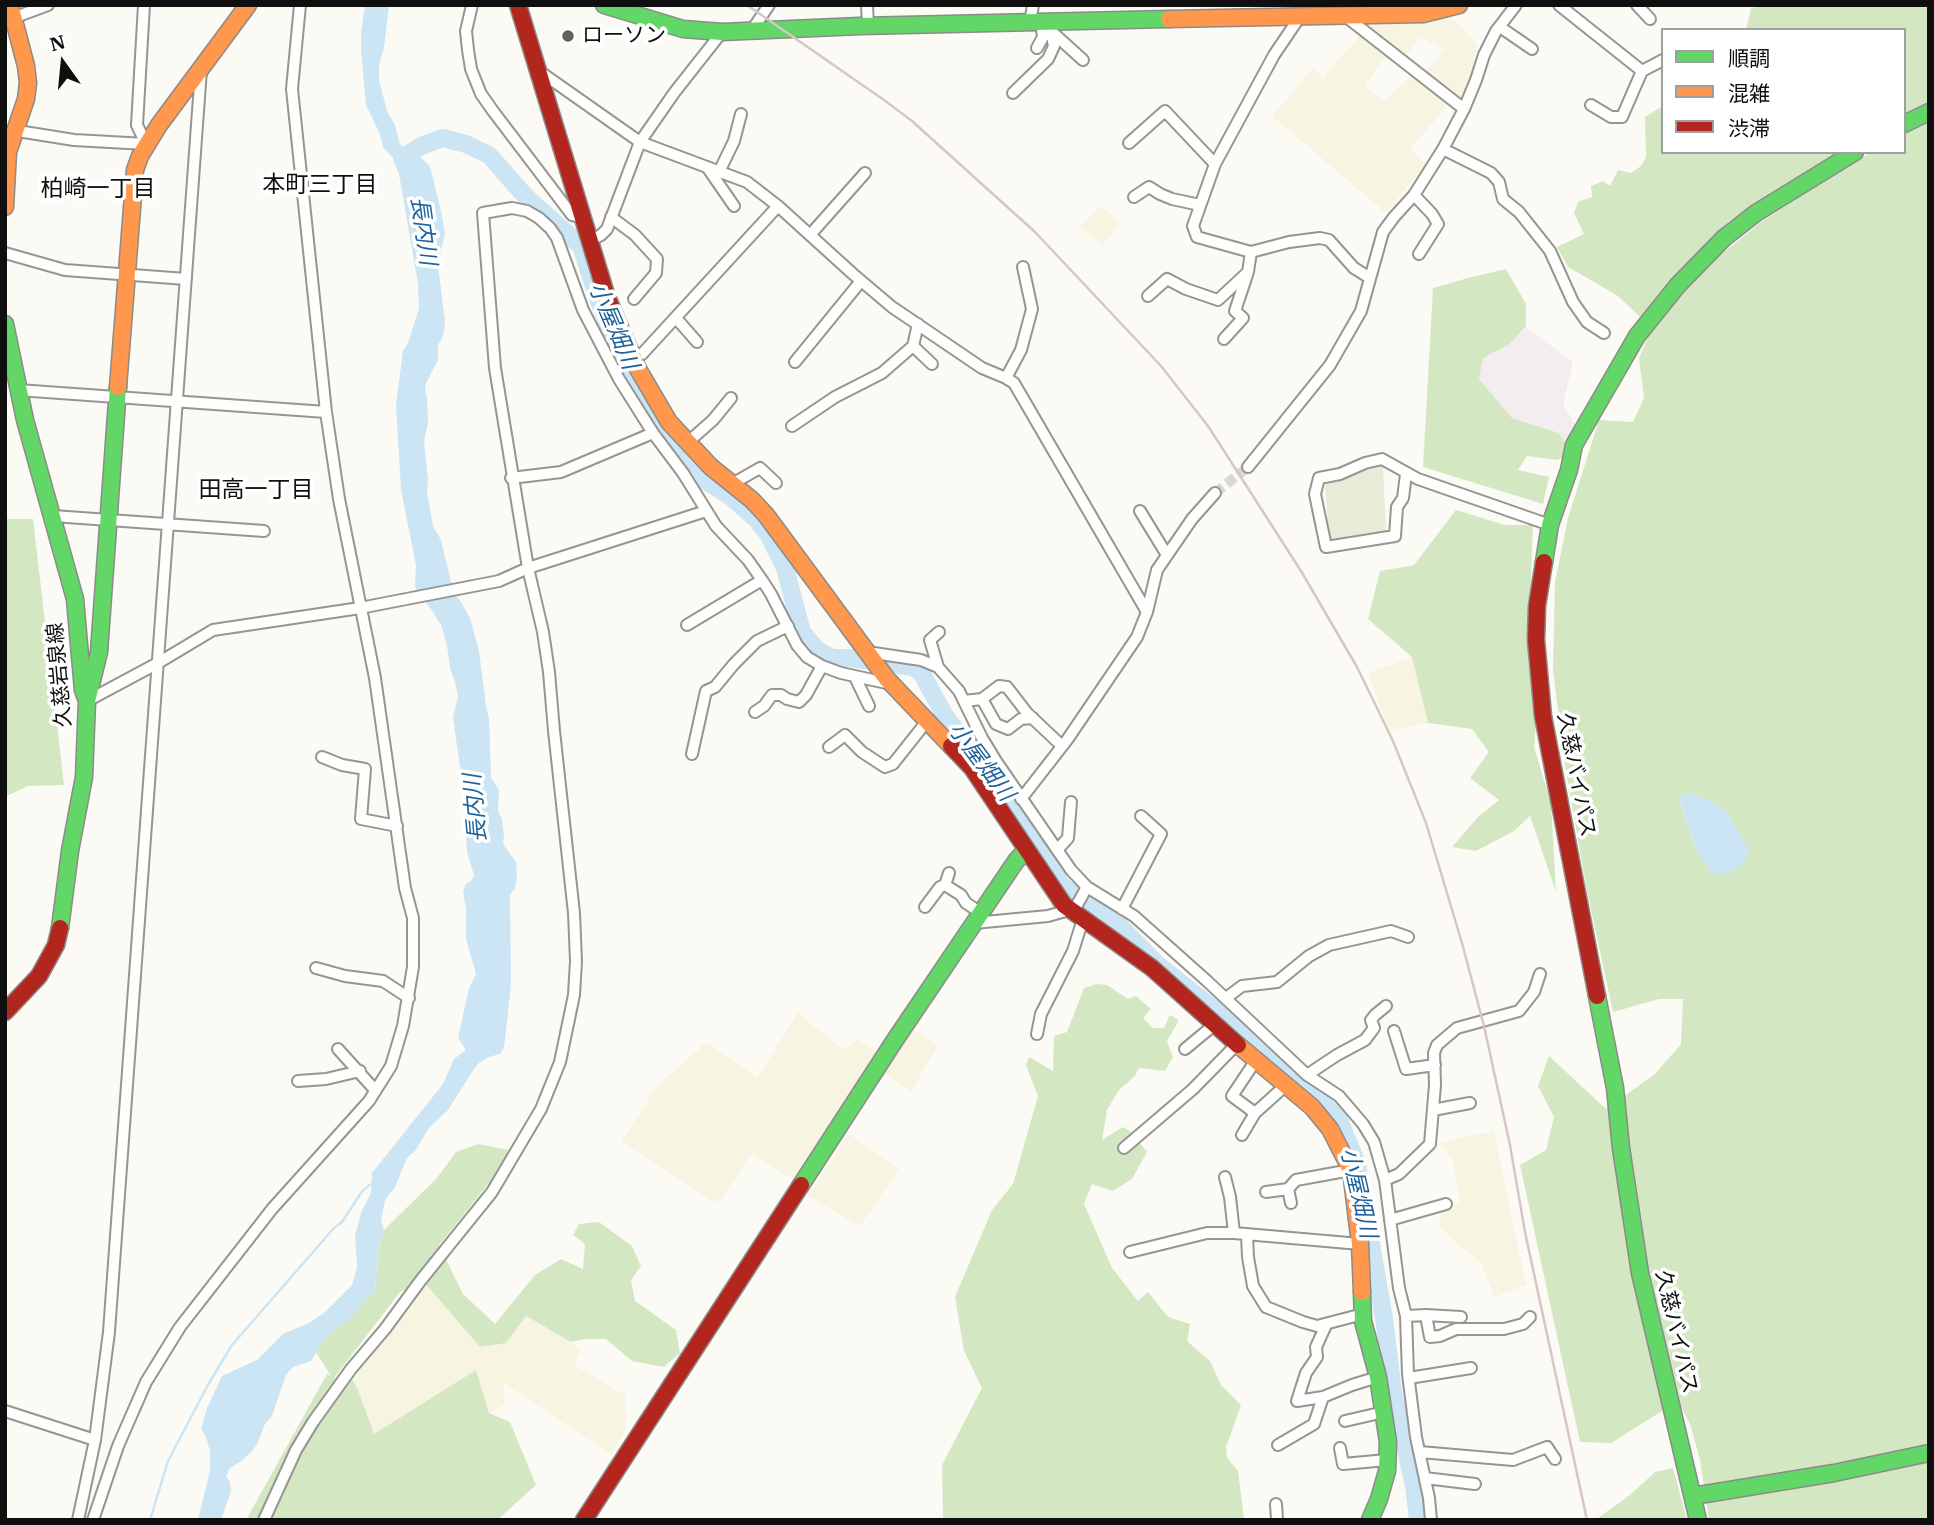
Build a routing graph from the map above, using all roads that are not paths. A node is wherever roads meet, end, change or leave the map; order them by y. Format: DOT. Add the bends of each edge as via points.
graph roads {
  1 [pos="48,5"];
  2 [pos="144,5"];
  3 [pos="248,5"];
  4 [pos="300,5"];
  5 [pos="472,5"];
  6 [pos="518,5"];
  7 [pos="604,5"];
  8 [pos="769,5"];
  9 [pos="867,5"];
  10 [pos="1032,5"];
  11 [pos="1459,5"];
  12 [pos="1516,5"];
  13 [pos="1559,5"];
  14 [pos="1636,5"];
  15 [pos="1320,10"];
  16 [pos="12,12"];
  17 [pos="1200,12"];
  18 [pos="1344,15"];
  19 [pos="1300,16"];
  20 [pos="1650,19"];
  21 [pos="1040,25"];
  22 [pos="868,26"];
  23 [pos="1500,27"];
  24 [pos="752,30"];
  25 [pos="722,32"];
  26 [pos="1037,48"];
  27 [pos="1532,49"];
  28 [pos="1083,60"];
  29 [pos="1661,61"];
  30 [pos="201,67"];
  31 [pos="539,71"];
  32 [pos="1642,71"];
  33 [pos="1013,93"];
  34 [pos="1591,105"];
  35 [pos="1464,109"];
  36 [pos="1929,112"];
  37 [pos="741,114"];
  38 [pos="1906,123"];
  39 [pos="16,129"];
  40 [pos="640,142"];
  41 [pos="1129,143"];
  42 [pos="146,145"];
  43 [pos="1443,149"];
  44 [pos="1852,154"];
  45 [pos="1215,163"];
  46 [pos="708,167"];
  47 [pos="719,172"];
  48 [pos="865,173"];
  49 [pos="1414,195"];
  50 [pos="1134,197"];
  51 [pos="1200,205"];
  52 [pos="734,206"];
  53 [pos="778,206"];
  54 [pos="5,207"];
  55 [pos="583,217"];
  56 [pos="611,217"];
  57 [pos="810,235"];
  58 [pos="591,240"];
  59 [pos="1251,252"];
  60 [pos="5,253"];
  61 [pos="1419,254"];
  62 [pos="1023,267"];
  63 [pos="1248,272"];
  64 [pos="126,274"];
  65 [pos="1370,278"];
  66 [pos="186,279"];
  67 [pos="861,281"];
  68 [pos="1148,296"];
  69 [pos="634,299"];
  70 [pos="676,318"];
  71 [pos="5,324"];
  72 [pos="918,324"];
  73 [pos="1604,333"];
  74 [pos="1224,339"];
  75 [pos="696,342"];
  76 [pos="913,346"];
  77 [pos="795,362"];
  78 [pos="638,365"];
  79 [pos="932,365"];
  80 [pos="1006,378"];
  81 [pos="620,379"];
  82 [pos="18,390"];
  83 [pos="118,396"];
  84 [pos="731,398"];
  85 [pos="177,401"];
  86 [pos="326,412"];
  87 [pos="792,426"];
  88 [pos="653,433"];
  89 [pos="687,443"];
  90 [pos="1248,467"];
  91 [pos="1406,474"];
  92 [pos="512,478"];
  93 [pos="776,483"];
  94 [pos="732,484"];
  95 [pos="1215,494"];
  96 [pos="706,511"];
  97 [pos="1140,511"];
  98 [pos="53,516"];
  99 [pos="109,519"];
  100 [pos="169,523"];
  101 [pos="1550,525"];
  102 [pos="264,531"];
  103 [pos="1167,555"];
  104 [pos="528,568"];
  105 [pos="762,580"];
  106 [pos="366,606"];
  107 [pos="1147,612"];
  108 [pos="687,625"];
  109 [pos="788,626"];
  110 [pos="939,632"];
  111 [pos="869,655"];
  112 [pos="158,663"];
  113 [pos="822,666"];
  114 [pos="938,667"];
  115 [pos="855,677"];
  116 [pos="889,681"];
  117 [pos="982,699"];
  118 [pos="87,701"];
  119 [pos="964,701"];
  120 [pos="869,706"];
  121 [pos="755,712"];
  122 [pos="1033,718"];
  123 [pos="927,721"];
  124 [pos="1062,746"];
  125 [pos="829,747"];
  126 [pos="862,752"];
  127 [pos="692,754"];
  128 [pos="322,757"];
  129 [pos="854,763"];
  130 [pos="1021,799"];
  131 [pos="1071,802"];
  132 [pos="1141,816"];
  133 [pos="397,826"];
  134 [pos="1026,850"];
  135 [pos="1056,850"];
  136 [pos="949,873"];
  137 [pos="945,885"];
  138 [pos="1086,890"];
  139 [pos="925,907"];
  140 [pos="1122,909"];
  141 [pos="1075,912"];
  142 [pos="978,918"];
  143 [pos="1408,937"];
  144 [pos="316,968"];
  145 [pos="1540,974"];
  146 [pos="409,998"];
  147 [pos="1226,998"];
  148 [pos="1386,1006"];
  149 [pos="5,1012"];
  150 [pos="1214,1025"];
  151 [pos="1394,1031"];
  152 [pos="1037,1034"];
  153 [pos="1237,1044"];
  154 [pos="338,1049"];
  155 [pos="1185,1049"];
  156 [pos="1256,1060"];
  157 [pos="1435,1065"];
  158 [pos="360,1071"];
  159 [pos="1307,1074"];
  160 [pos="298,1081"];
  161 [pos="1286,1085"];
  162 [pos="375,1090"];
  163 [pos="1470,1102"];
  164 [pos="1433,1110"];
  165 [pos="1255,1113"];
  166 [pos="1242,1135"];
  167 [pos="1124,1148"];
  168 [pos="1350,1170"];
  169 [pos="1225,1177"];
  170 [pos="1385,1180"];
  171 [pos="1288,1189"];
  172 [pos="1266,1192"];
  173 [pos="1291,1203"];
  174 [pos="1446,1204"];
  175 [pos="1390,1220"];
  176 [pos="1234,1233"];
  177 [pos="1247,1236"];
  178 [pos="1360,1244"];
  179 [pos="1130,1252"];
  180 [pos="1363,1314"];
  181 [pos="1426,1315"];
  182 [pos="1406,1316"];
  183 [pos="1461,1317"];
  184 [pos="1530,1317"];
  185 [pos="1326,1325"];
  186 [pos="1471,1368"];
  187 [pos="1378,1377"];
  188 [pos="1409,1378"];
  189 [pos="1323,1397"];
  190 [pos="5,1411"];
  191 [pos="1384,1412"];
  192 [pos="1345,1421"];
  193 [pos="95,1440"];
  194 [pos="1278,1445"];
  195 [pos="1340,1448"];
  196 [pos="1420,1452"];
  197 [pos="1929,1453"];
  198 [pos="1555,1459"];
  199 [pos="1387,1460"];
  200 [pos="1425,1478"];
  201 [pos="1475,1484"];
  202 [pos="1693,1496"];
  203 [pos="1276,1504"];
  204 [pos="78,1520"];
  205 [pos="93,1520"];
  206 [pos="264,1520"];
  207 [pos="584,1520"];
  208 [pos="1277,1520"];
  209 [pos="1370,1520"];
  210 [pos="1431,1520"];
  211 [pos="1698,1520"];
  1 -- 16 [label="street"];
  2 -- 42 [label="street" via="137,125"];
  3 -- 30 [label="main road"];
  4 -- 86 [label="street" via="292,89"];
  5 -- 55 [label="street" via="466,32 471,69 481,94 572,215"];
  6 -- 31 [label="main road"];
  7 -- 25 [label="main road" via="683,29"];
  8 -- 24 [label="street"];
  9 -- 22 [label="street"];
  10 -- 21 [label="street"];
  11 -- 18 [label="main road" via="1423,14"];
  12 -- 23 [label="street"];
  13 -- 32 [label="street"];
  14 -- 20 [label="street"];
  15 -- 18 [label="main road"];
  15 -- 19 [label="main road"];
  16 -- 39 [label="main road" via="28,83"];
  17 -- 19 [label="main road"];
  17 -- 21 [label="main road"];
  18 -- 35 [label="street"];
  19 -- 45 [label="street"];
  21 -- 22 [label="main road"];
  21 -- 26 [label="street" via="1043,37"];
  21 -- 28 [label="street"];
  21 -- 33 [label="street" via="1054,46 1048,59"];
  22 -- 24 [label="main road"];
  23 -- 27 [label="street"];
  23 -- 35 [label="street" via="1484,54"];
  24 -- 25 [label="main road"];
  25 -- 40 [label="street"];
  29 -- 32 [label="street"];
  30 -- 42 [label="main road"];
  30 -- 66 [label="street"];
  31 -- 40 [label="street"];
  31 -- 55 [label="main road"];
  32 -- 34 [label="street" via="1622,117 1611,117"];
  35 -- 43 [label="street"];
  36 -- 38 [label="main road"];
  37 -- 47 [label="street"];
  39 -- 42 [label="street" via="74,140"];
  39 -- 54 [label="main road" via="8,152"];
  40 -- 46 [label="street"];
  40 -- 56 [label="street"];
  41 -- 45 [label="street" via="1165,111"];
  42 -- 64 [label="main road" via="135,170"];
  43 -- 49 [label="street"];
  43 -- 73 [label="street" via="1491,173 1499,182 1503,199 1550,251 1573,302 1587,322"];
  44 -- 101 [label="main road, 久慈バイパス" via="1724,238 1650,317 1574,445"];
  45 -- 51 [label="street"];
  46 -- 47 [label="street"];
  46 -- 52 [label="street"];
  47 -- 53 [label="street" via="747,182"];
  48 -- 57 [label="street"];
  49 -- 61 [label="street" via="1438,224"];
  49 -- 65 [label="street" via="1383,232"];
  50 -- 51 [label="street" via="1149,187 1172,199"];
  51 -- 59 [label="street" via="1193,226 1197,237"];
  53 -- 57 [label="street"];
  53 -- 70 [label="street"];
  55 -- 58 [label="main road"];
  56 -- 58 [label="street" via="607,229"];
  56 -- 69 [label="street" via="657,259 656,273"];
  57 -- 67 [label="street"];
  58 -- 78 [label="main road" via="606,294"];
  59 -- 63 [label="street"];
  59 -- 65 [label="street" via="1320,238 1329,240 1354,268"];
  60 -- 64 [label="street" via="65,270"];
  62 -- 80 [label="street" via="1032,309 1021,351"];
  63 -- 68 [label="street" via="1218,300 1167,279"];
  63 -- 74 [label="street" via="1235,311 1243,318"];
  64 -- 66 [label="street"];
  64 -- 83 [label="main road"];
  65 -- 90 [label="street" via="1361,311 1331,365"];
  66 -- 85 [label="street"];
  67 -- 72 [label="street"];
  67 -- 77 [label="street"];
  70 -- 75 [label="street"];
  70 -- 78 [label="street"];
  71 -- 82 [label="main road, 久慈岩泉線"];
  72 -- 76 [label="street"];
  72 -- 80 [label="street" via="982,368"];
  76 -- 79 [label="street"];
  76 -- 87 [label="street" via="882,373"];
  78 -- 81 [label="street"];
  78 -- 89 [label="main road" via="669,422"];
  80 -- 107 [label="street" via="1014,383"];
  81 -- 88 [label="street"];
  81 -- 92 [label="street" via="586,318 550,228 539,218 512,208 483,213 495,368"];
  82 -- 83 [label="street"];
  82 -- 98 [label="main road, 久慈岩泉線"];
  83 -- 85 [label="street"];
  83 -- 99 [label="main road"];
  84 -- 89 [label="street"];
  85 -- 86 [label="street"];
  85 -- 100 [label="street"];
  86 -- 106 [label="street" via="339,499"];
  88 -- 92 [label="street" via="561,472"];
  88 -- 96 [label="street"];
  89 -- 94 [label="main road"];
  91 -- 91 [label="street" via="1382,459 1319,478 1315,494 1326,547 1395,536 1396,507 1403,498"];
  91 -- 101 [label="street"];
  92 -- 104 [label="street"];
  93 -- 94 [label="street" via="760,468"];
  94 -- 111 [label="main road" via="766,515"];
  95 -- 103 [label="street"];
  96 -- 104 [label="street"];
  96 -- 105 [label="street"];
  97 -- 103 [label="street"];
  98 -- 99 [label="street"];
  98 -- 118 [label="main road, 久慈岩泉線" via="75,599"];
  99 -- 100 [label="street"];
  99 -- 118 [label="main road" via="99,652"];
  100 -- 102 [label="street"];
  100 -- 112 [label="street"];
  101 -- 202 [label="main road, 久慈バイパス" via="1536,606 1543,716 1615,1088 1640,1273"];
  103 -- 107 [label="street" via="1157,570"];
  104 -- 106 [label="street" via="499,581"];
  104 -- 206 [label="street" via="550,672 573,913 576,961 560,1062 541,1109 492,1192 313,1422"];
  105 -- 108 [label="street"];
  105 -- 109 [label="street"];
  106 -- 112 [label="street" via="213,630"];
  106 -- 133 [label="street"];
  107 -- 124 [label="street" via="1137,637"];
  109 -- 113 [label="street" via="807,657"];
  109 -- 127 [label="street" via="757,640 715,687 706,691"];
  110 -- 114 [label="street" via="930,640"];
  111 -- 114 [label="street" via="921,660"];
  111 -- 116 [label="main road"];
  112 -- 118 [label="street"];
  112 -- 193 [label="street" via="109,1332"];
  113 -- 115 [label="street"];
  113 -- 121 [label="street" via="799,702 772,695"];
  114 -- 119 [label="street"];
  115 -- 116 [label="street"];
  115 -- 120 [label="street"];
  116 -- 123 [label="main road"];
  117 -- 119 [label="street"];
  117 -- 122 [label="street" via="999,686 1007,687"];
  117 -- 122 [label="street" via="996,724 1008,729 1021,719"];
  118 -- 149 [label="main road, 久慈岩泉線" via="84,777 56,945 39,976"];
  119 -- 130 [label="street"];
  122 -- 124 [label="street"];
  123 -- 126 [label="street" via="893,764 886,767"];
  123 -- 134 [label="main road" via="972,768"];
  124 -- 130 [label="street"];
  125 -- 126 [label="street" via="845,734"];
  126 -- 129 [label="street"];
  128 -- 133 [label="street" via="365,769 361,819"];
  130 -- 135 [label="street"];
  131 -- 135 [label="street" via="1068,838"];
  132 -- 140 [label="street" via="1161,834"];
  133 -- 146 [label="street" via="413,918"];
  134 -- 141 [label="main road" via="1064,905"];
  134 -- 142 [label="main road"];
  135 -- 138 [label="street"];
  136 -- 137 [label="street"];
  137 -- 139 [label="street"];
  137 -- 142 [label="street" via="961,895"];
  138 -- 140 [label="street"];
  138 -- 141 [label="street"];
  140 -- 147 [label="street"];
  141 -- 142 [label="street"];
  141 -- 150 [label="main road" via="1152,968"];
  141 -- 152 [label="street" via="1073,951 1041,1014"];
  142 -- 207 [label="main road"];
  143 -- 147 [label="street" via="1391,931 1329,945 1277,982 1242,986"];
  144 -- 146 [label="street" via="383,981"];
  145 -- 157 [label="street" via="1534,992 1519,1011 1457,1028 1437,1045"];
  146 -- 162 [label="street" via="391,1066"];
  147 -- 159 [label="street"];
  148 -- 159 [label="street" via="1371,1020 1374,1028 1366,1040"];
  150 -- 153 [label="main road"];
  150 -- 155 [label="street"];
  151 -- 157 [label="street" via="1406,1069"];
  153 -- 156 [label="main road"];
  153 -- 167 [label="street"];
  154 -- 158 [label="street"];
  156 -- 161 [label="main road"];
  156 -- 165 [label="street" via="1232,1096"];
  157 -- 164 [label="street"];
  158 -- 160 [label="street"];
  158 -- 162 [label="street"];
  159 -- 170 [label="street" via="1339,1096 1363,1124 1374,1142"];
  161 -- 165 [label="street"];
  161 -- 168 [label="main road" via="1330,1129"];
  162 -- 205 [label="street" via="272,1209 180,1327 146,1382"];
  163 -- 164 [label="street"];
  164 -- 170 [label="street" via="1430,1144 1399,1174"];
  165 -- 166 [label="street"];
  168 -- 171 [label="street" via="1297,1180"];
  168 -- 178 [label="main road"];
  169 -- 176 [label="street"];
  170 -- 175 [label="street"];
  171 -- 172 [label="street"];
  171 -- 173 [label="street"];
  174 -- 175 [label="street"];
  175 -- 182 [label="street"];
  176 -- 177 [label="street"];
  176 -- 179 [label="street" via="1207,1233"];
  177 -- 178 [label="street"];
  177 -- 185 [label="street" via="1253,1286 1266,1307 1303,1322"];
  178 -- 180 [label="main road"];
  180 -- 185 [label="street"];
  180 -- 187 [label="main road"];
  181 -- 182 [label="street"];
  181 -- 183 [label="street"];
  181 -- 184 [label="street" via="1430,1337 1456,1329 1504,1329"];
  182 -- 188 [label="street"];
  185 -- 189 [label="street" via="1297,1401"];
  186 -- 188 [label="street"];
  187 -- 189 [label="street"];
  187 -- 191 [label="main road"];
  188 -- 196 [label="street"];
  189 -- 194 [label="street" via="1314,1424"];
  190 -- 193 [label="street"];
  191 -- 192 [label="street"];
  191 -- 199 [label="main road"];
  193 -- 204 [label="street"];
  195 -- 199 [label="street" via="1343,1464"];
  196 -- 198 [label="street" via="1513,1460 1547,1447"];
  196 -- 200 [label="street"];
  197 -- 202 [label="main road"];
  199 -- 209 [label="main road"];
  200 -- 201 [label="street"];
  200 -- 210 [label="street"];
  202 -- 211 [label="main road, 久慈バイパス"];
  203 -- 208 [label="street"];
}
